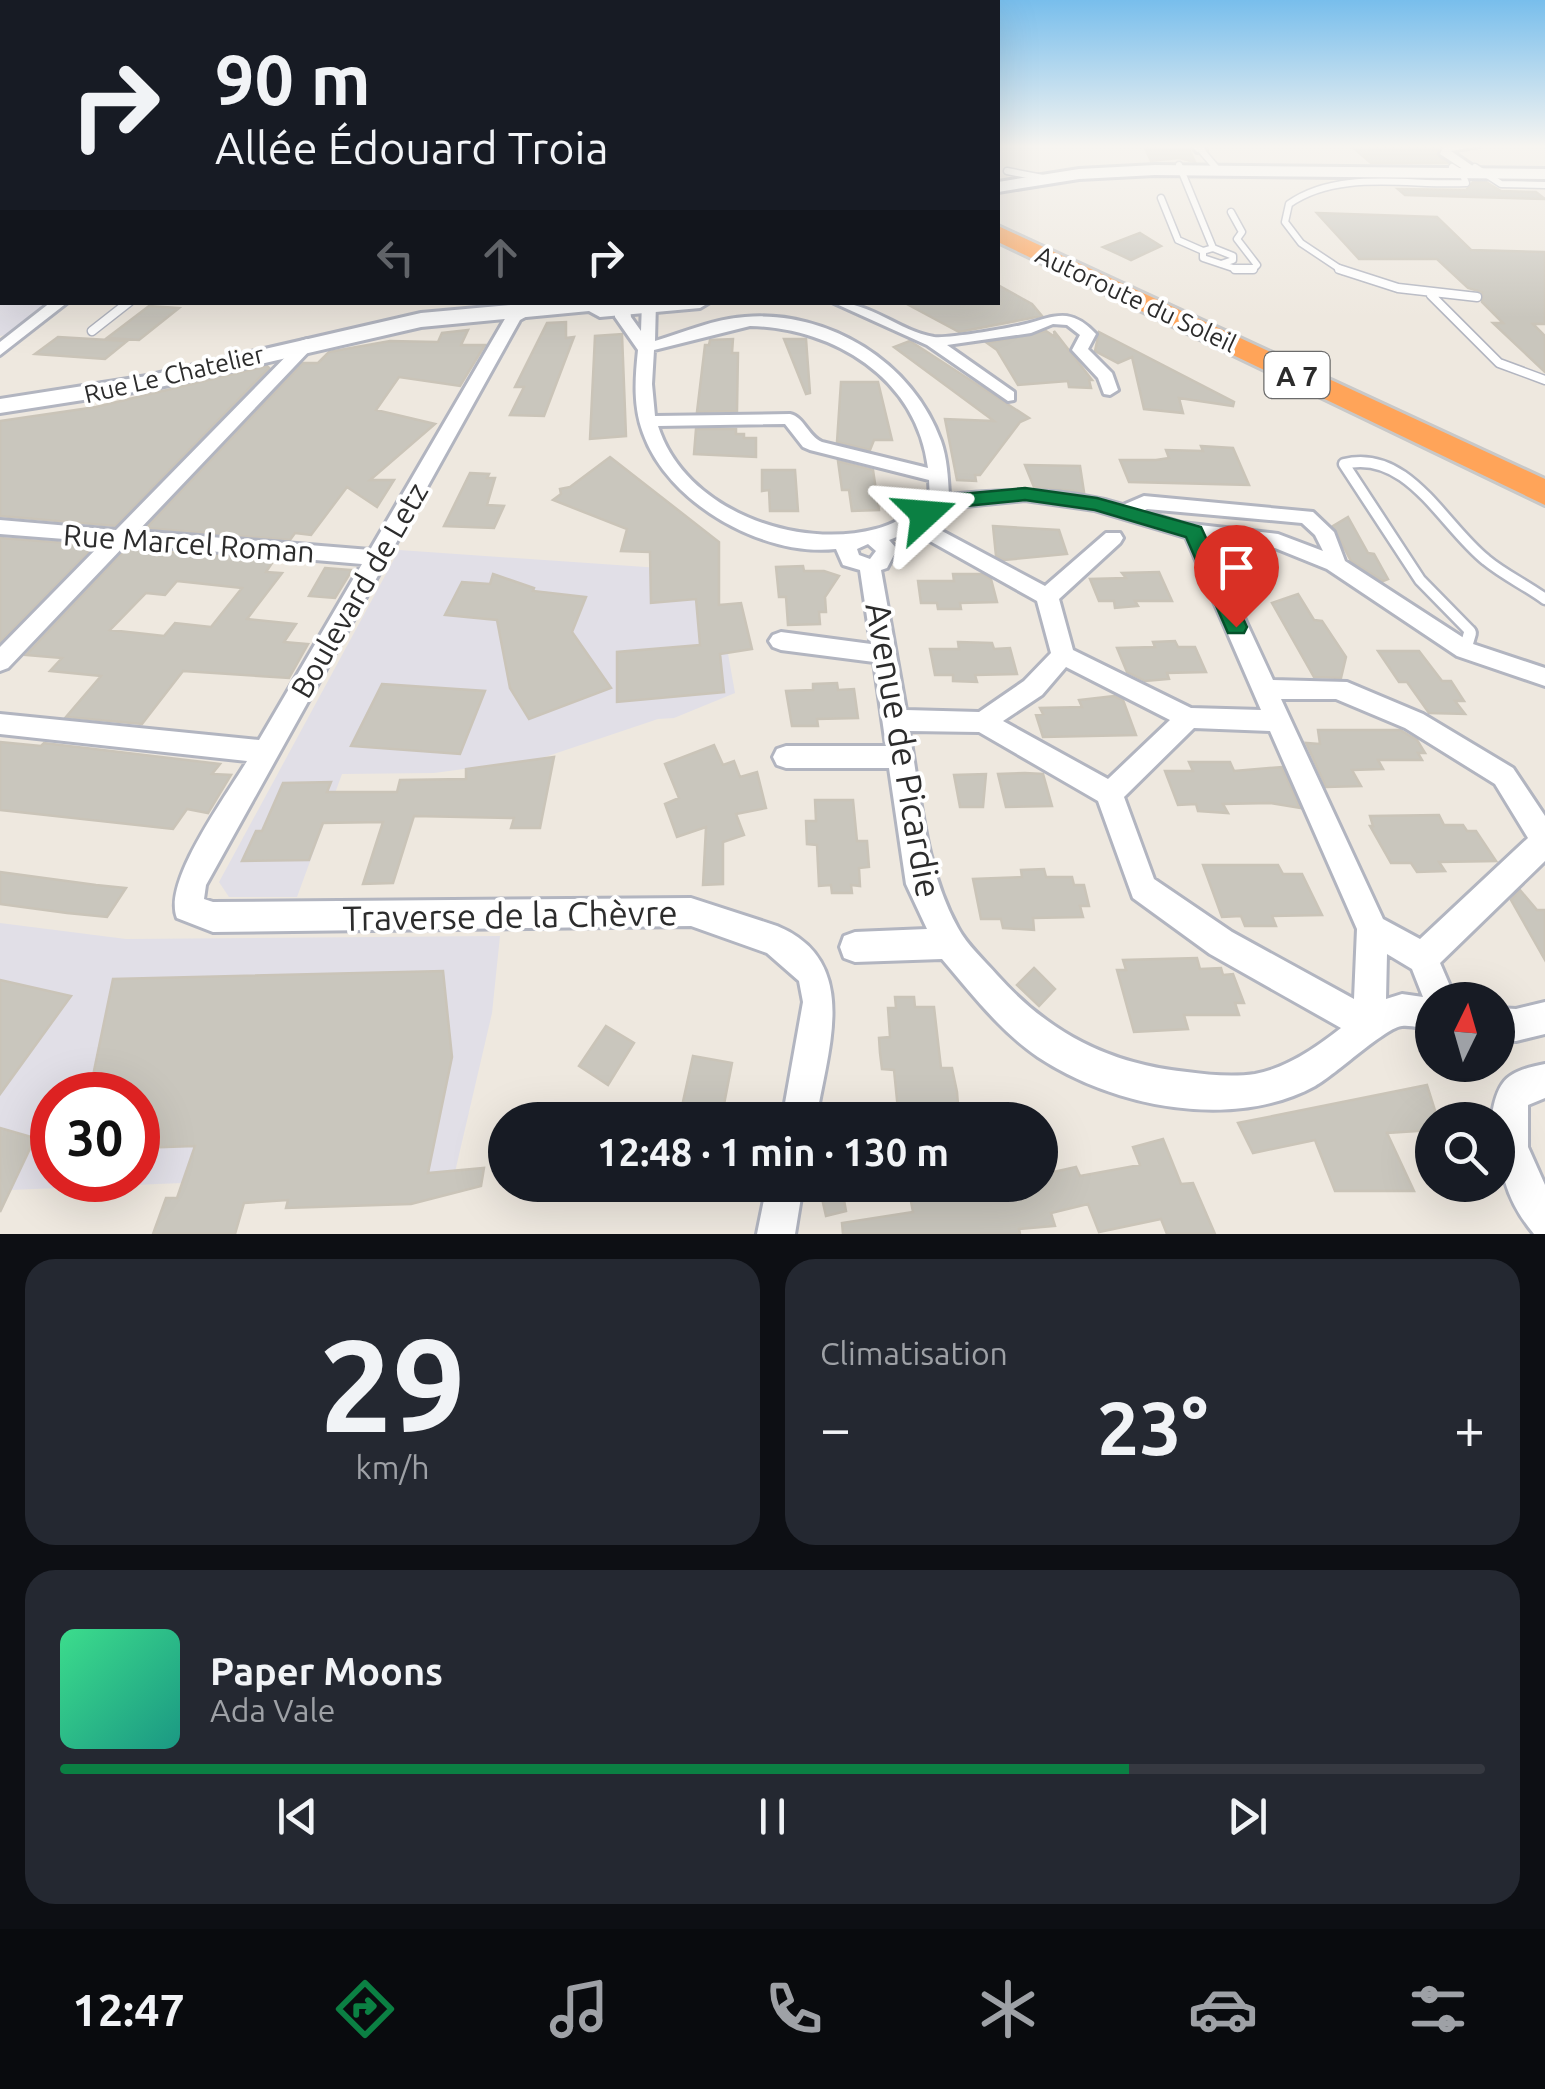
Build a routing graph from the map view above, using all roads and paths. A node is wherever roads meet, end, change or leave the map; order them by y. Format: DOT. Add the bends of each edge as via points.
graph roads {
  1 [pos="1163,204"];
  2 [pos="1195,204"];
  3 [pos="1292,204"];
  4 [pos="1230,212"];
  5 [pos="1000,217"];
  6 [pos="1000,234"];
  7 [pos="1213,248"];
  8 [pos="1203,251"];
  9 [pos="1216,264"];
  10 [pos="1432,295"];
  11 [pos="1477,297"];
  12 [pos="57,305"];
  13 [pos="125,305"];
  14 [pos="622,305"];
  15 [pos="847,305"];
  16 [pos="649,306"];
  17 [pos="529,309"];
  18 [pos="92,332"];
  19 [pos="933,342"];
  20 [pos="307,344"];
  21 [pos="2,347"];
  22 [pos="646,348"];
  23 [pos="1545,380"];
  24 [pos="1110,390"];
  25 [pos="1008,396"];
  26 [pos="0,406"];
  27 [pos="648,421"];
  28 [pos="1545,466"];
  29 [pos="937,476"];
  30 [pos="1545,493"];
  31 [pos="940,502"];
  32 [pos="1127,512"];
  33 [pos="908,525"];
  34 [pos="0,528"];
  35 [pos="1194,532"];
  36 [pos="120,538"];
  37 [pos="1113,538"];
  38 [pos="866,550"];
  39 [pos="378,558"];
  40 [pos="1334,564"];
  41 [pos="1048,596"];
  42 [pos="1545,599"];
  43 [pos="781,641"];
  44 [pos="1465,650"];
  45 [pos="884,655"];
  46 [pos="1063,655"];
  47 [pos="0,662"];
  48 [pos="1545,677"];
  49 [pos="1264,690"];
  50 [pos="1188,718"];
  51 [pos="894,720"];
  52 [pos="1277,721"];
  53 [pos="983,722"];
  54 [pos="0,724"];
  55 [pos="267,752"];
  56 [pos="786,757"];
  57 [pos="900,757"];
  58 [pos="1110,793"];
  59 [pos="192,882"];
  60 [pos="1372,930"];
  61 [pos="949,944"];
  62 [pos="856,947"];
  63 [pos="1422,958"];
  64 [pos="1432,982"];
  65 [pos="1415,1013"];
  66 [pos="1545,1018"];
  67 [pos="1368,1025"];
  68 [pos="1515,1025"];
  69 [pos="1545,1082"];
  70 [pos="801,1102"];
  71 [pos="783,1202"];
  72 [pos="1545,1220"];
  73 [pos="776,1234"];
  1 -- 8 [label="lane" via="1175,241"];
  2 -- 7 [label="lane"];
  3 -- 10 [label="lane" via="1284,214 1298,240 1336,265"];
  4 -- 9 [label="lane" via="1242,232 1237,239 1258,265 1253,270"];
  5 -- 28 [label="highway, Autoroute du Soleil / A 7"];
  6 -- 30 [label="highway, Autoroute du Soleil / A 7"];
  7 -- 8 [label="lane"];
  7 -- 9 [label="lane" via="1233,256"];
  8 -- 9 [label="lane"];
  10 -- 11 [label="lane"];
  10 -- 23 [label="lane" via="1498,363"];
  12 -- 21 [label="street"];
  13 -- 18 [label="lane"];
  14 -- 16 [label="main road, Rue Le Chatelier"];
  14 -- 17 [label="main road, Rue Le Chatelier"];
  14 -- 22 [label="street"];
  15 -- 19 [label="street"];
  16 -- 22 [label="street"];
  17 -- 20 [label="main road, Rue Le Chatelier"];
  17 -- 39 [label="street, Boulevard de Letz"];
  19 -- 24 [label="street" via="1070,321 1085,328 1080,350"];
  19 -- 25 [label="street"];
  20 -- 26 [label="main road, Rue Le Chatelier" via="147,383"];
  20 -- 36 [label="street"];
  22 -- 27 [label="street"];
  22 -- 29 [label="street" via="750,321 821,330 897,382 932,441"];
  27 -- 29 [label="street" via="790,419 816,446"];
  27 -- 38 [label="street" via="682,478 708,502 766,532"];
  29 -- 31 [label="street"];
  31 -- 32 [label="street" via="1025,494"];
  31 -- 33 [label="street"];
  32 -- 35 [label="street"];
  32 -- 40 [label="street" via="1144,502 1306,517 1316,521 1336,554"];
  33 -- 38 [label="street"];
  33 -- 41 [label="street"];
  34 -- 36 [label="street, Rue Marcel Roman"];
  35 -- 40 [label="street" via="1278,541"];
  35 -- 49 [label="street"];
  36 -- 39 [label="street, Rue Marcel Roman"];
  36 -- 47 [label="street"];
  37 -- 41 [label="street"];
  38 -- 45 [label="street, Avenue de Picardie"];
  39 -- 55 [label="street, Boulevard de Letz"];
  40 -- 44 [label="street"];
  41 -- 46 [label="street"];
  42 -- 44 [label="lane" via="1463,542 1402,474 1372,462 1344,464 1420,580 1470,630"];
  43 -- 45 [label="street"];
  44 -- 48 [label="street"];
  45 -- 51 [label="street, Avenue de Picardie"];
  46 -- 50 [label="street"];
  46 -- 53 [label="street" via="1034,688"];
  49 -- 52 [label="street"];
  49 -- 63 [label="street" via="1338,689 1414,720 1504,776 1544,838"];
  50 -- 52 [label="street"];
  50 -- 58 [label="street"];
  51 -- 53 [label="street"];
  51 -- 57 [label="street, Avenue de Picardie"];
  52 -- 60 [label="street"];
  53 -- 58 [label="street"];
  54 -- 55 [label="street"];
  55 -- 59 [label="street, Boulevard de Letz"];
  56 -- 57 [label="street"];
  57 -- 61 [label="street, Avenue de Picardie" via="921,884"];
  58 -- 67 [label="street" via="1143,888 1222,943"];
  59 -- 70 [label="street, Traverse de la Chèvre" via="188,908 212,917 691,912 777,941 812,973 820,1002"];
  60 -- 63 [label="street"];
  60 -- 67 [label="street"];
  61 -- 62 [label="street"];
  61 -- 67 [label="street, Avenue de Picardie" via="1010,1014 1051,1046 1147,1085 1255,1091 1301,1075"];
  63 -- 64 [label="street"];
  65 -- 67 [label="street, Avenue de Picardie"];
  66 -- 68 [label="street"];
  69 -- 72 [label="street" via="1524,1085 1512,1096 1507,1142"];
  71 -- 73 [label="street"];
}
